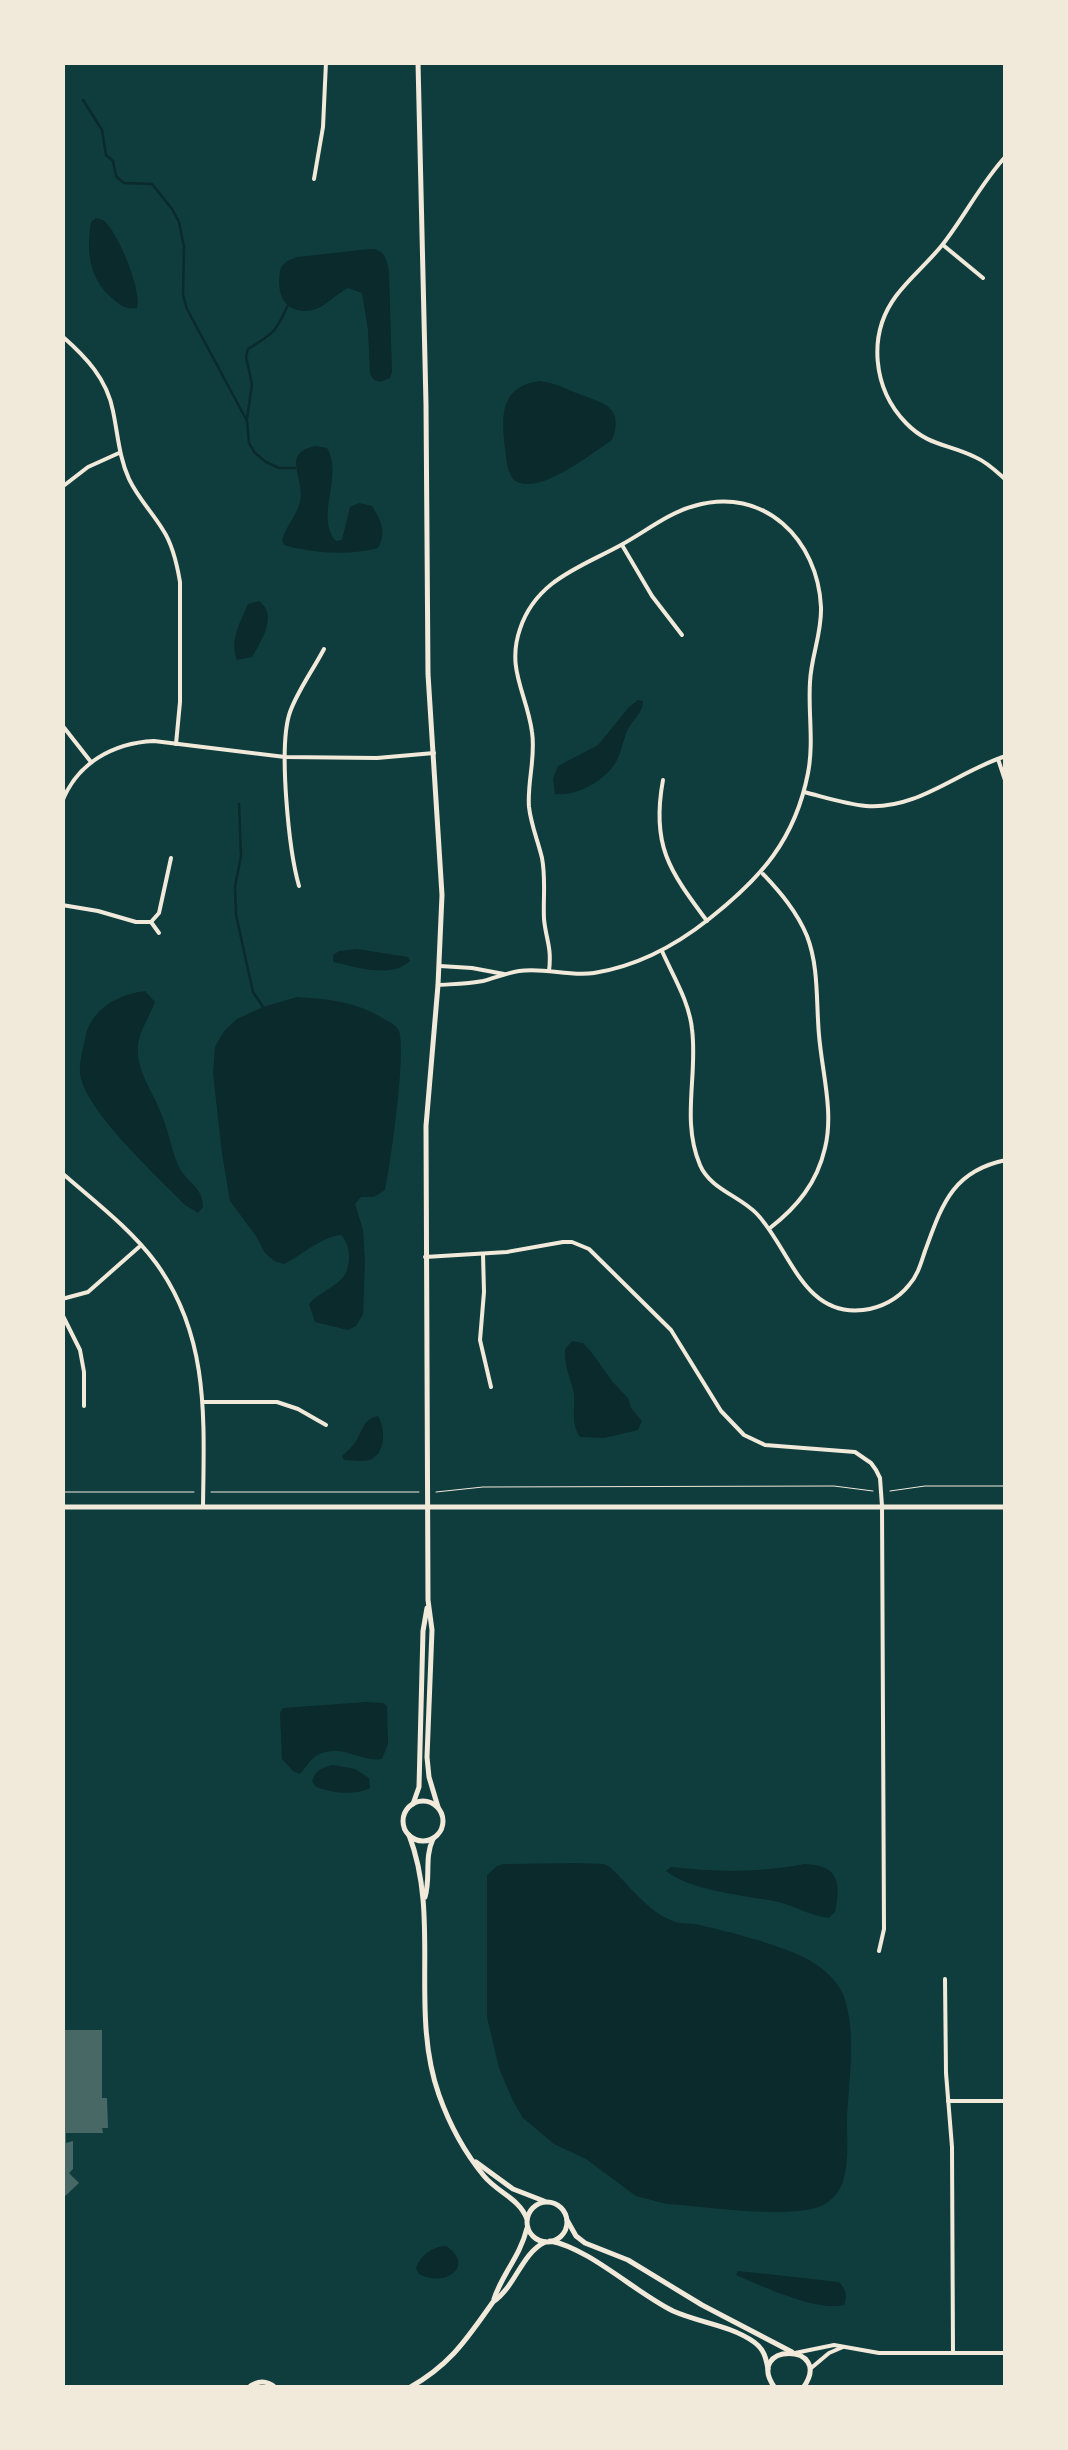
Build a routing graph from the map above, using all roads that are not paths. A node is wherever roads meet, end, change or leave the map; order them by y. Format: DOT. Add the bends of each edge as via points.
graph roads {
  1 [pos="326,62"];
  2 [pos="418,62"];
  3 [pos="1006,156"];
  4 [pos="314,179"];
  5 [pos="942,245"];
  6 [pos="983,278"];
  7 [pos="62,336"];
  8 [pos="119,453"];
  9 [pos="1005,480"];
  10 [pos="62,487"];
  11 [pos="622,545"];
  12 [pos="682,635"];
  13 [pos="324,650"];
  14 [pos="62,725"];
  15 [pos="176,744"];
  16 [pos="434,753"];
  17 [pos="1006,756"];
  18 [pos="285,757"];
  19 [pos="998,759"];
  20 [pos="90,762"];
  21 [pos="663,780"];
  22 [pos="1006,783"];
  23 [pos="804,792"];
  24 [pos="62,802"];
  25 [pos="171,858"];
  26 [pos="761,873"];
  27 [pos="299,886"];
  28 [pos="62,905"];
  29 [pos="707,921"];
  30 [pos="151,922"];
  31 [pos="160,934"];
  32 [pos="662,951"];
  33 [pos="439,966"];
  34 [pos="549,971"];
  35 [pos="504,974"];
  36 [pos="438,986"];
  37 [pos="1006,1160"];
  38 [pos="62,1173"];
  39 [pos="770,1228"];
  40 [pos="141,1246"];
  41 [pos="483,1254"];
  42 [pos="426,1257"];
  43 [pos="62,1299"];
  44 [pos="62,1314"];
  45 [pos="491,1387"];
  46 [pos="203,1402"];
  47 [pos="84,1406"];
  48 [pos="326,1424"];
  49 [pos="882,1506"];
  50 [pos="1006,1506"];
  51 [pos="62,1507"];
  52 [pos="203,1507"];
  53 [pos="428,1507"];
  54 [pos="428,1600"];
  55 [pos="413,1804"];
  56 [pos="438,1807"];
  57 [pos="409,1835"];
  58 [pos="434,1837"];
  59 [pos="424,1900"];
  60 [pos="879,1951"];
  61 [pos="945,1979"];
  62 [pos="948,2101"];
  63 [pos="1006,2101"];
  64 [pos="474,2160"];
  65 [pos="547,2202"];
  66 [pos="567,2220"];
  67 [pos="527,2222"];
  68 [pos="548,2242"];
  69 [pos="493,2302"];
  70 [pos="843,2348"];
  71 [pos="793,2352"];
  72 [pos="1006,2352"];
  73 [pos="953,2353"];
  74 [pos="768,2369"];
  75 [pos="810,2372"];
  76 [pos="248,2388"];
  77 [pos="276,2388"];
  78 [pos="408,2388"];
  79 [pos="775,2388"];
  80 [pos="803,2388"];
  81 [pos="811,2388"];
  1 -- 4 [label="street"];
  2 -- 16 [label="street"];
  3 -- 5 [label="street"];
  5 -- 6 [label="street"];
  5 -- 9 [label="street" via="890,304 879,337 880,378 897,413 918,434 976,457"];
  7 -- 8 [label="street" via="105,386"];
  8 -- 10 [label="street"];
  8 -- 15 [label="street" via="178,565"];
  11 -- 12 [label="street"];
  11 -- 23 [label="street" via="676,512 709,502 757,508 794,532 814,568 821,613"];
  11 -- 34 [label="street" via="544,589 528,609 516,644 532,728 528,802 544,873"];
  13 -- 18 [label="street" via="290,714"];
  14 -- 20 [label="street"];
  15 -- 18 [label="street"];
  15 -- 20 [label="street" via="126,744"];
  16 -- 18 [label="street"];
  16 -- 33 [label="street"];
  17 -- 19 [label="street"];
  18 -- 27 [label="street"];
  19 -- 22 [label="street"];
  19 -- 23 [label="street" via="899,803 858,805"];
  20 -- 24 [label="street"];
  21 -- 29 [label="street" via="662,845"];
  23 -- 26 [label="street"];
  25 -- 30 [label="street" via="159,914"];
  26 -- 29 [label="street"];
  26 -- 39 [label="street" via="788,902 810,945 829,1113 813,1182"];
  28 -- 30 [label="street"];
  29 -- 32 [label="street"];
  30 -- 31 [label="street"];
  32 -- 34 [label="street" via="594,973"];
  32 -- 39 [label="street" via="692,1025 690,1117 699,1163 711,1181"];
  33 -- 35 [label="street"];
  33 -- 36 [label="street"];
  34 -- 35 [label="street"];
  35 -- 36 [label="street"];
  36 -- 42 [label="street" via="426,1126"];
  37 -- 39 [label="street" via="960,1181 939,1214 918,1274 879,1307 856,1311 822,1302"];
  38 -- 40 [label="street"];
  40 -- 43 [label="street" via="88,1292"];
  40 -- 46 [label="street" via="184,1313"];
  41 -- 42 [label="street"];
  41 -- 45 [label="street" via="480,1340"];
  41 -- 49 [label="street" via="563,1242 590,1249 671,1330 721,1411 744,1435 765,1445 855,1452 880,1478"];
  42 -- 53 [label="street"];
  44 -- 47 [label="street" via="80,1350"];
  46 -- 48 [label="street" via="277,1402"];
  46 -- 52 [label="street"];
  49 -- 50 [label="street"];
  49 -- 53 [label="street"];
  49 -- 60 [label="street"];
  51 -- 52 [label="street"];
  52 -- 53 [label="street"];
  53 -- 54 [label="street"];
  54 -- 55 [label="street"];
  54 -- 56 [label="street" via="428,1764"];
  55 -- 56 [label="street"];
  55 -- 57 [label="street" via="403,1819"];
  56 -- 58 [label="street" via="443,1821"];
  57 -- 58 [label="street"];
  57 -- 59 [label="street"];
  58 -- 59 [label="street"];
  59 -- 64 [label="street" via="430,2061 439,2095"];
  61 -- 62 [label="street"];
  62 -- 63 [label="street"];
  62 -- 73 [label="street"];
  64 -- 65 [label="street"];
  64 -- 67 [label="street" via="485,2178 518,2203"];
  65 -- 66 [label="street" via="560,2206"];
  65 -- 67 [label="street" via="534,2206"];
  66 -- 68 [label="street" via="562,2236"];
  66 -- 71 [label="street" via="585,2243"];
  67 -- 68 [label="street" via="534,2237"];
  67 -- 69 [label="street"];
  68 -- 69 [label="street" via="533,2249"];
  68 -- 74 [label="street" via="566,2245 672,2310 753,2341"];
  69 -- 78 [label="street" via="456,2353"];
  70 -- 71 [label="street"];
  70 -- 73 [label="street"];
  70 -- 75 [label="street" via="828,2352"];
  71 -- 74 [label="street" via="778,2355"];
  71 -- 75 [label="street"];
  72 -- 73 [label="street"];
  74 -- 79 [label="street"];
  75 -- 80 [label="street"];
  75 -- 81 [label="street"];
  76 -- 77 [label="street" via="264,2382"];
}
